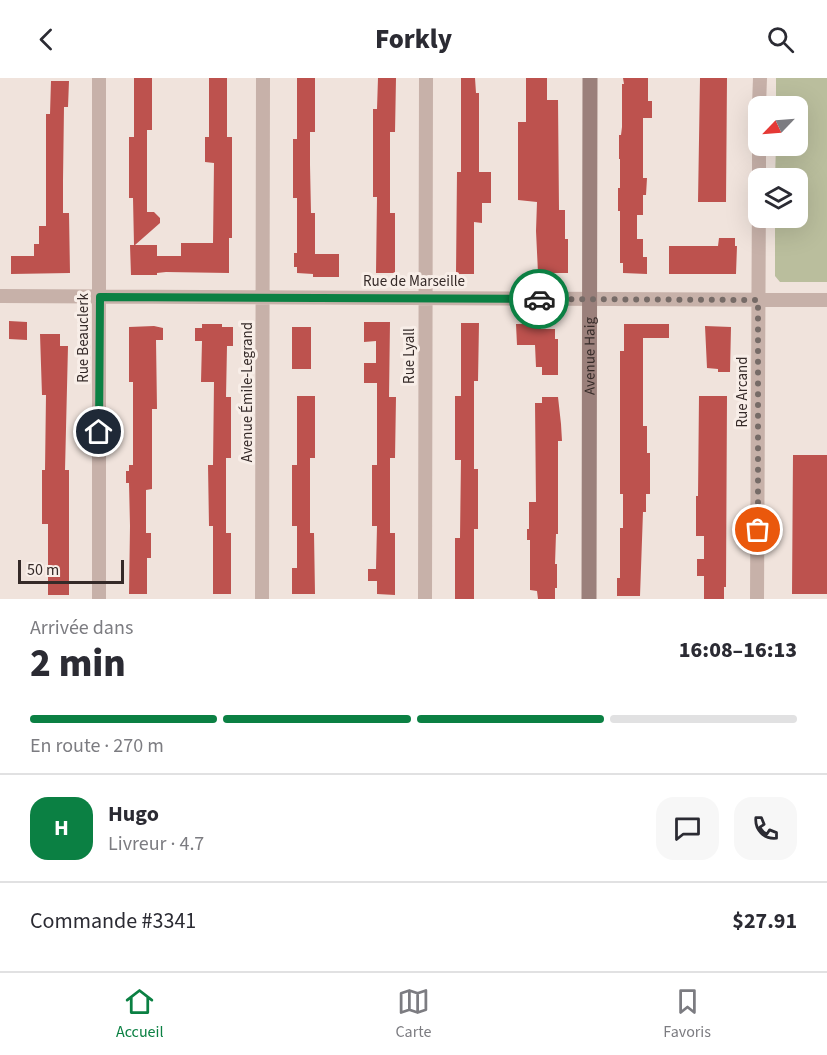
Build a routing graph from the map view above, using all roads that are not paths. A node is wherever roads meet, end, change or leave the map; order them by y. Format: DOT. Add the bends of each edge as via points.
graph roads {
  1 [pos="99,78"];
  2 [pos="263,78"];
  3 [pos="426,78"];
  4 [pos="590,78"];
  5 [pos="760,78"];
  6 [pos="759,96"];
  7 [pos="759,228"];
  8 [pos="0,296"];
  9 [pos="100,297"];
  10 [pos="264,298"];
  11 [pos="425,298"];
  12 [pos="590,298"];
  13 [pos="758,300"];
  14 [pos="827,300"];
  15 [pos="99,599"];
  16 [pos="262,599"];
  17 [pos="425,599"];
  18 [pos="589,599"];
  19 [pos="757,599"];
  1 -- 9 [label="street, Rue Beauclerk"];
  2 -- 10 [label="street, Avenue Émile-Legrand"];
  3 -- 11 [label="street, Rue Lyall"];
  4 -- 12 [label="street, Avenue Haig"];
  5 -- 6 [label="street"];
  7 -- 13 [label="street, Rue Arcand"];
  8 -- 9 [label="street, Rue de Marseille"];
  9 -- 10 [label="street, Rue de Marseille"];
  9 -- 15 [label="street, Rue Beauclerk"];
  10 -- 11 [label="street, Rue de Marseille"];
  10 -- 16 [label="street, Avenue Émile-Legrand"];
  11 -- 12 [label="street, Rue de Marseille"];
  11 -- 17 [label="street, Rue Lyall"];
  12 -- 13 [label="street, Rue de Marseille"];
  12 -- 18 [label="street, Avenue Haig"];
  13 -- 14 [label="street, Rue de Marseille"];
  13 -- 19 [label="street, Rue Arcand"];
}
